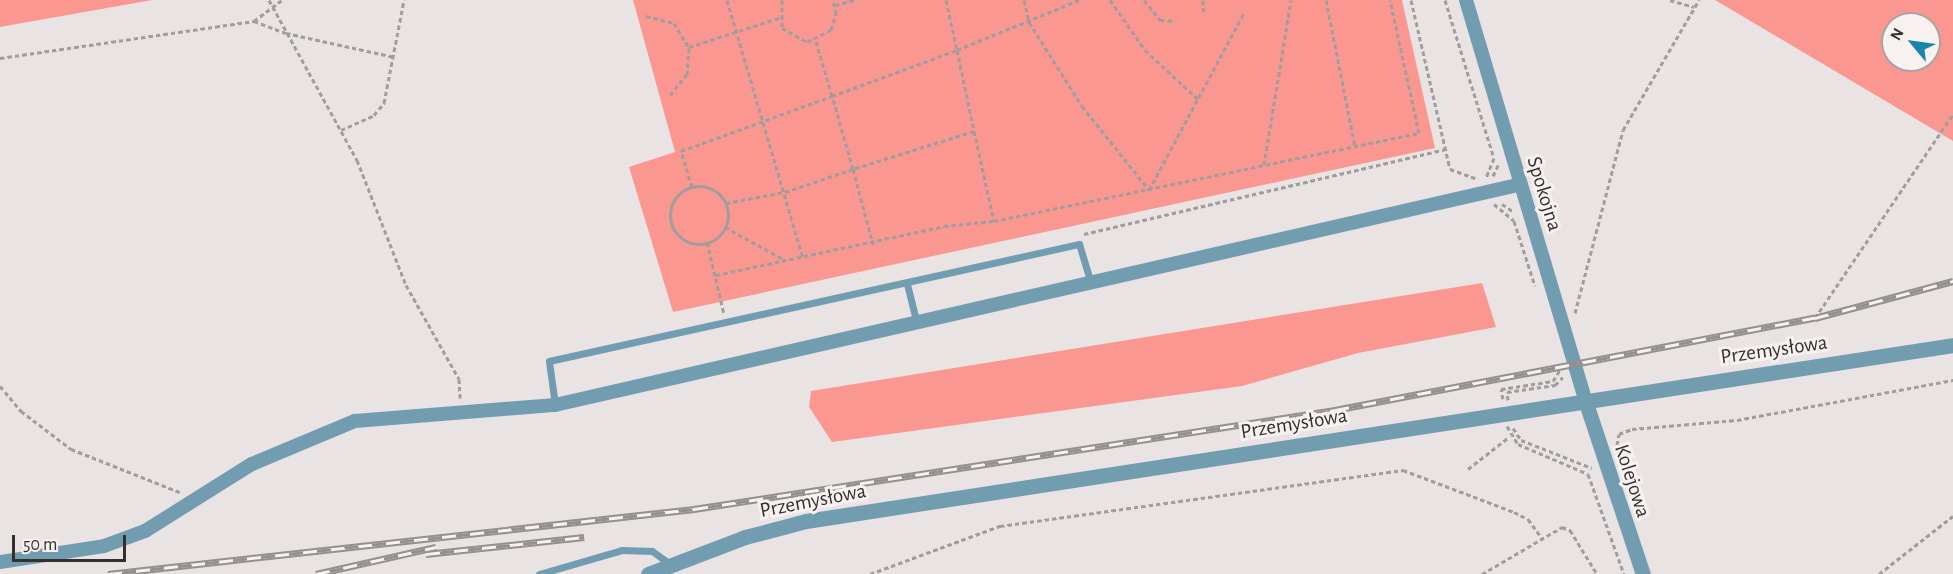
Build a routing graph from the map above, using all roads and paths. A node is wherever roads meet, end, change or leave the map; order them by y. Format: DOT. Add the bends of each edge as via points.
graph roads {
  1 [pos="270,0"];
  2 [pos="282,0"];
  3 [pos="404,0"];
  4 [pos="727,0"];
  5 [pos="782,0"];
  6 [pos="833,0"];
  7 [pos="854,0"];
  8 [pos="946,0"];
  9 [pos="1024,0"];
  10 [pos="1079,0"];
  11 [pos="1110,0"];
  12 [pos="1144,0"];
  13 [pos="1203,0"];
  14 [pos="1291,0"];
  15 [pos="1326,0"];
  16 [pos="1390,0"];
  17 [pos="1411,0"];
  18 [pos="1445,0"];
  19 [pos="1466,0"];
  20 [pos="1670,0"];
  21 [pos="1699,0"];
  22 [pos="836,5"];
  23 [pos="272,7"];
  24 [pos="1695,7"];
  25 [pos="1244,13"];
  26 [pos="1204,15"];
  27 [pos="646,16"];
  28 [pos="779,18"];
  29 [pos="254,21"];
  30 [pos="1175,21"];
  31 [pos="1029,22"];
  32 [pos="1461,23"];
  33 [pos="286,33"];
  34 [pos="738,33"];
  35 [pos="816,40"];
  36 [pos="689,48"];
  37 [pos="957,50"];
  38 [pos="394,57"];
  39 [pos="0,58"];
  40 [pos="670,95"];
  41 [pos="832,96"];
  42 [pos="1198,99"];
  43 [pos="1953,114"];
  44 [pos="764,119"];
  45 [pos="340,130"];
  46 [pos="974,131"];
  47 [pos="1355,146"];
  48 [pos="1445,149"];
  49 [pos="1264,165"];
  50 [pos="853,169"];
  51 [pos="1474,177"];
  52 [pos="1518,185"];
  53 [pos="692,187"];
  54 [pos="1149,190"];
  55 [pos="1494,191"];
  56 [pos="785,192"];
  57 [pos="726,203"];
  58 [pos="994,221"];
  59 [pos="725,227"];
  60 [pos="707,242"];
  61 [pos="873,244"];
  62 [pos="1079,244"];
  63 [pos="803,259"];
  64 [pos="787,261"];
  65 [pos="716,275"];
  66 [pos="1090,279"];
  67 [pos="907,284"];
  68 [pos="1536,291"];
  69 [pos="1541,291"];
  70 [pos="1815,318"];
  71 [pos="916,320"];
  72 [pos="726,322"];
  73 [pos="1568,340"];
  74 [pos="1953,345"];
  75 [pos="1953,380"];
  76 [pos="0,386"];
  77 [pos="1585,400"];
  78 [pos="555,405"];
  79 [pos="1507,411"];
  80 [pos="461,412"];
  81 [pos="1622,432"];
  82 [pos="1509,437"];
  83 [pos="1589,459"];
  84 [pos="1468,469"];
  85 [pos="200,499"];
  86 [pos="1953,516"];
  87 [pos="1542,538"];
  88 [pos="0,562"];
  89 [pos="670,564"];
  90 [pos="539,574"];
  91 [pos="648,574"];
  92 [pos="870,574"];
  93 [pos="1482,574"];
  94 [pos="1597,574"];
  95 [pos="1624,574"];
  96 [pos="1643,574"];
  97 [pos="1879,574"];
  1 -- 23 [label="path"];
  2 -- 23 [label="path"];
  3 -- 38 [label="path"];
  4 -- 34 [label="path"];
  5 -- 28 [label="path"];
  6 -- 22 [label="path"];
  7 -- 22 [label="path"];
  8 -- 37 [label="path"];
  9 -- 31 [label="path"];
  10 -- 31 [label="path"];
  11 -- 42 [label="path" via="1144,50"];
  12 -- 30 [label="path" via="1160,20"];
  13 -- 26 [label="path"];
  14 -- 49 [label="path"];
  15 -- 47 [label="path"];
  16 -- 47 [label="path" via="1419,133"];
  17 -- 48 [label="path"];
  18 -- 55 [label="path" via="1494,158 1486,177"];
  19 -- 52 [label="street, Spokojna"];
  20 -- 24 [label="path"];
  21 -- 24 [label="path"];
  22 -- 35 [label="path" via="831,30"];
  23 -- 29 [label="path"];
  23 -- 33 [label="path"];
  24 -- 73 [label="path" via="1623,130"];
  25 -- 42 [label="path"];
  27 -- 36 [label="path" via="674,23"];
  28 -- 34 [label="path"];
  28 -- 35 [label="path" via="797,40"];
  29 -- 33 [label="path"];
  29 -- 39 [label="path"];
  31 -- 37 [label="path"];
  31 -- 54 [label="path" via="1082,106"];
  32 -- 55 [label="path" via="1500,158 1492,177"];
  33 -- 38 [label="path"];
  33 -- 45 [label="path" via="327,97"];
  34 -- 36 [label="path"];
  34 -- 44 [label="path"];
  35 -- 41 [label="path"];
  36 -- 40 [label="path" via="687,74"];
  37 -- 41 [label="path"];
  37 -- 46 [label="path"];
  38 -- 45 [label="path" via="384,103 374,115"];
  41 -- 44 [label="path"];
  41 -- 50 [label="path"];
  42 -- 54 [label="path"];
  43 -- 70 [label="path"];
  44 -- 53 [label="path" via="681,151"];
  44 -- 56 [label="path"];
  45 -- 80 [label="path" via="406,285 459,378"];
  46 -- 50 [label="path"];
  46 -- 58 [label="path"];
  47 -- 49 [label="path"];
  48 -- 51 [label="path" via="1450,169"];
  48 -- 62 [label="path" via="1086,230"];
  49 -- 54 [label="path"];
  50 -- 56 [label="path"];
  50 -- 61 [label="path"];
  52 -- 55 [label="street"];
  52 -- 73 [label="street, Spokojna"];
  53 -- 57 [label="path" via="712,189"];
  53 -- 60 [label="path" via="674,200 671,222 685,240"];
  54 -- 58 [label="path"];
  55 -- 66 [label="street"];
  55 -- 68 [label="path" via="1494,205 1514,221"];
  55 -- 69 [label="path" via="1517,216"];
  56 -- 57 [label="path"];
  56 -- 63 [label="path"];
  57 -- 59 [label="path"];
  58 -- 61 [label="path"];
  59 -- 60 [label="path"];
  59 -- 64 [label="path"];
  60 -- 65 [label="path"];
  61 -- 63 [label="path"];
  62 -- 66 [label="lane"];
  62 -- 67 [label="lane"];
  63 -- 64 [label="path"];
  64 -- 65 [label="path"];
  65 -- 72 [label="path"];
  66 -- 71 [label="street"];
  67 -- 71 [label="lane"];
  67 -- 72 [label="lane"];
  71 -- 78 [label="street"];
  72 -- 78 [label="lane" via="549,361"];
  73 -- 77 [label="street, Spokojna"];
  74 -- 77 [label="street, Przemysłowa"];
  75 -- 81 [label="path" via="1749,418"];
  76 -- 85 [label="path" via="21,411 71,449"];
  77 -- 79 [label="street, Przemysłowa"];
  77 -- 96 [label="street, Kolejowa"];
  78 -- 80 [label="street"];
  79 -- 79 [label="path" via="1507,392 1555,385 1563,367 1553,381 1501,389"];
  79 -- 82 [label="path"];
  79 -- 83 [label="path" via="1513,433 1521,440 1591,468"];
  79 -- 89 [label="street, Przemysłowa" via="806,521"];
  80 -- 85 [label="street" via="355,421 262,459"];
  82 -- 84 [label="path"];
  82 -- 95 [label="path" via="1588,474"];
  85 -- 88 [label="street" via="145,531 104,546"];
  86 -- 97 [label="path"];
  87 -- 92 [label="path" via="1528,519 1514,512 1403,470 1000,526"];
  87 -- 93 [label="path"];
  87 -- 94 [label="path" via="1562,527 1570,530"];
  89 -- 90 [label="lane" via="652,551 622,550"];
  89 -- 91 [label="street, Przemysłowa"];
}
